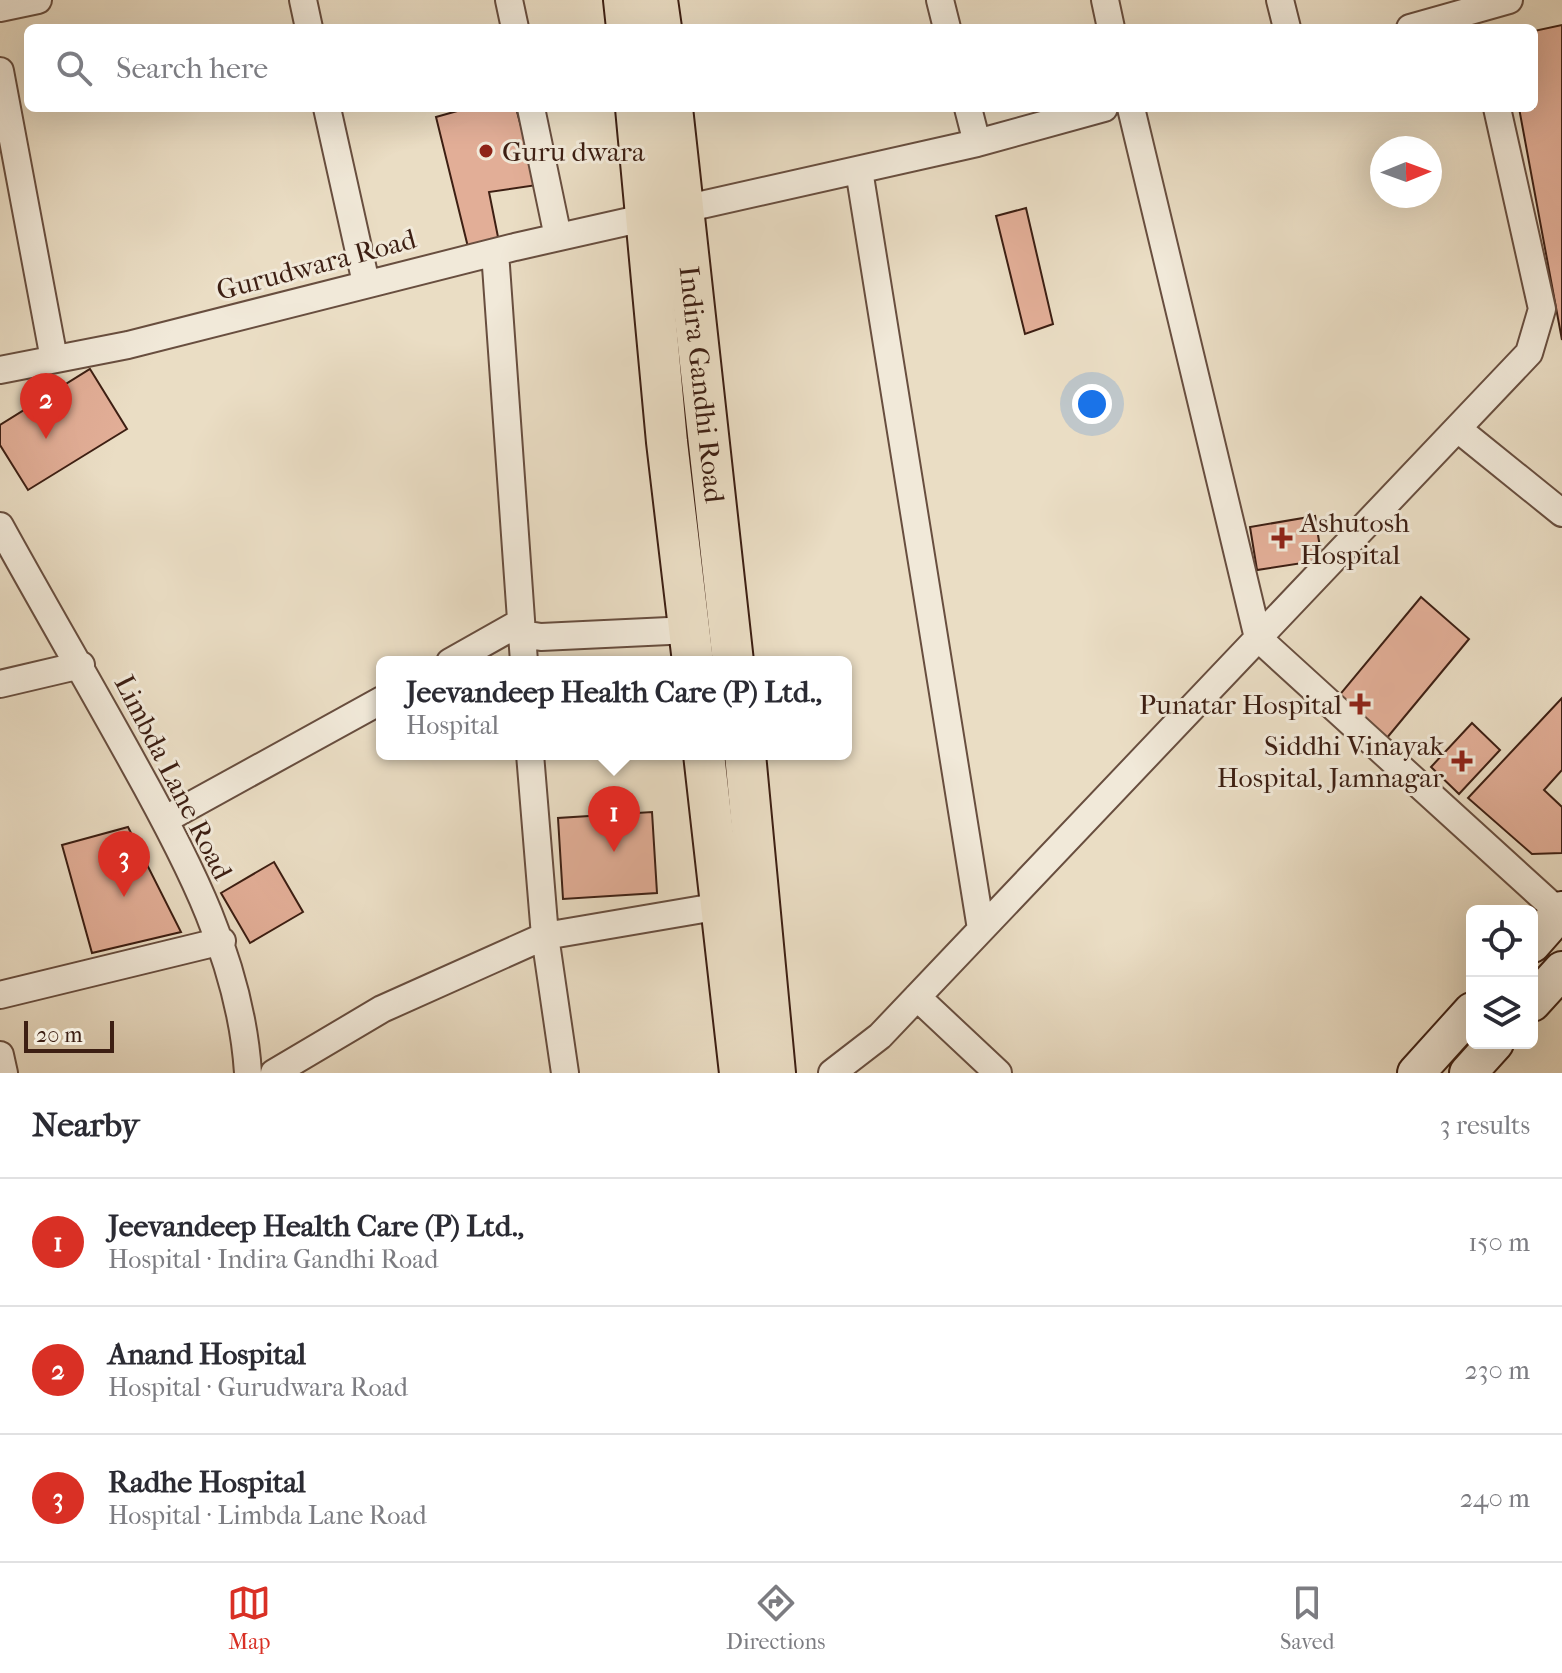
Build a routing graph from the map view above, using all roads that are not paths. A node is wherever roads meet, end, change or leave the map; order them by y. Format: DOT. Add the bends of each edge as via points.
graph roads {
  1 [pos="38,0"];
  2 [pos="303,0"];
  3 [pos="509,0"];
  4 [pos="624,0"];
  5 [pos="657,0"];
  6 [pos="940,0"];
  7 [pos="1105,0"];
  8 [pos="1280,0"];
  9 [pos="1509,0"];
  10 [pos="0,8"];
  11 [pos="1437,10"];
  12 [pos="1476,19"];
  13 [pos="308,24"];
  14 [pos="514,24"];
  15 [pos="627,24"];
  16 [pos="660,24"];
  17 [pos="946,24"];
  18 [pos="1110,24"];
  19 [pos="1286,24"];
  20 [pos="1416,24"];
  21 [pos="0,71"];
  22 [pos="328,112"];
  23 [pos="532,112"];
  24 [pos="637,112"];
  25 [pos="672,112"];
  26 [pos="969,112"];
  27 [pos="1089,112"];
  28 [pos="1132,112"];
  29 [pos="1498,112"];
  30 [pos="977,143"];
  31 [pos="859,170"];
  32 [pos="667,215"];
  33 [pos="558,237"];
  34 [pos="495,252"];
  35 [pos="366,283"];
  36 [pos="54,359"];
  37 [pos="0,370"];
  38 [pos="1458,429"];
  39 [pos="1562,513"];
  40 [pos="0,526"];
  41 [pos="522,628"];
  42 [pos="1258,638"];
  43 [pos="691,646"];
  44 [pos="463,656"];
  45 [pos="524,656"];
  46 [pos="732,656"];
  47 [pos="81,665"];
  48 [pos="0,684"];
  49 [pos="376,703"];
  50 [pos="530,760"];
  51 [pos="705,760"];
  52 [pos="746,760"];
  53 [pos="166,819"];
  54 [pos="721,906"];
  55 [pos="1561,912"];
  56 [pos="981,929"];
  57 [pos="545,936"];
  58 [pos="1538,937"];
  59 [pos="222,941"];
  60 [pos="1562,970"];
  61 [pos="0,995"];
  62 [pos="1538,996"];
  63 [pos="917,997"];
  64 [pos="1466,1018"];
  65 [pos="1490,1049"];
  66 [pos="0,1055"];
  67 [pos="4,1073"];
  68 [pos="248,1073"];
  69 [pos="274,1073"];
  70 [pos="565,1073"];
  71 [pos="740,1073"];
  72 [pos="775,1073"];
  73 [pos="832,1073"];
  74 [pos="998,1073"];
  75 [pos="1416,1073"];
  76 [pos="1468,1073"];
  1 -- 10 [label="street"];
  2 -- 13 [label="street"];
  3 -- 14 [label="street"];
  4 -- 15 [label="main road"];
  5 -- 16 [label="main road"];
  6 -- 17 [label="street"];
  7 -- 18 [label="street"];
  8 -- 19 [label="street"];
  9 -- 12 [label="street"];
  11 -- 12 [label="street"];
  11 -- 20 [label="street"];
  21 -- 36 [label="street"];
  22 -- 35 [label="street"];
  23 -- 33 [label="street"];
  24 -- 32 [label="main road, Indira Gandhi Road"];
  25 -- 32 [label="main road, Indira Gandhi Road"];
  26 -- 30 [label="street"];
  27 -- 30 [label="street, Gurudwara Road"];
  28 -- 42 [label="street"];
  29 -- 38 [label="street" via="1542,309 1529,353"];
  30 -- 31 [label="street, Gurudwara Road"];
  31 -- 32 [label="street, Gurudwara Road"];
  31 -- 56 [label="street"];
  32 -- 33 [label="street, Gurudwara Road"];
  32 -- 43 [label="main road, Indira Gandhi Road" via="667,442"];
  32 -- 46 [label="main road, Indira Gandhi Road"];
  33 -- 34 [label="street, Gurudwara Road"];
  34 -- 35 [label="street, Gurudwara Road"];
  34 -- 41 [label="street"];
  35 -- 36 [label="street, Gurudwara Road" via="187,331"];
  36 -- 37 [label="street, Gurudwara Road"];
  38 -- 39 [label="street"];
  38 -- 42 [label="street"];
  40 -- 47 [label="street, Limbda Lane Road"];
  41 -- 43 [label="street" via="541,637"];
  41 -- 44 [label="street"];
  41 -- 45 [label="street"];
  42 -- 55 [label="street"];
  42 -- 56 [label="street"];
  47 -- 48 [label="street"];
  47 -- 53 [label="street, Limbda Lane Road"];
  49 -- 53 [label="street"];
  50 -- 57 [label="street"];
  51 -- 54 [label="main road"];
  52 -- 72 [label="main road"];
  53 -- 59 [label="street, Limbda Lane Road"];
  54 -- 57 [label="street"];
  54 -- 71 [label="main road"];
  55 -- 58 [label="main road"];
  56 -- 63 [label="street"];
  57 -- 69 [label="street" via="382,1009"];
  57 -- 70 [label="street"];
  59 -- 61 [label="street"];
  59 -- 68 [label="street, Limbda Lane Road"];
  60 -- 62 [label="main road"];
  63 -- 73 [label="street" via="880,1036"];
  63 -- 74 [label="street"];
  64 -- 75 [label="main road"];
  65 -- 76 [label="main road"];
  66 -- 67 [label="street"];
}
